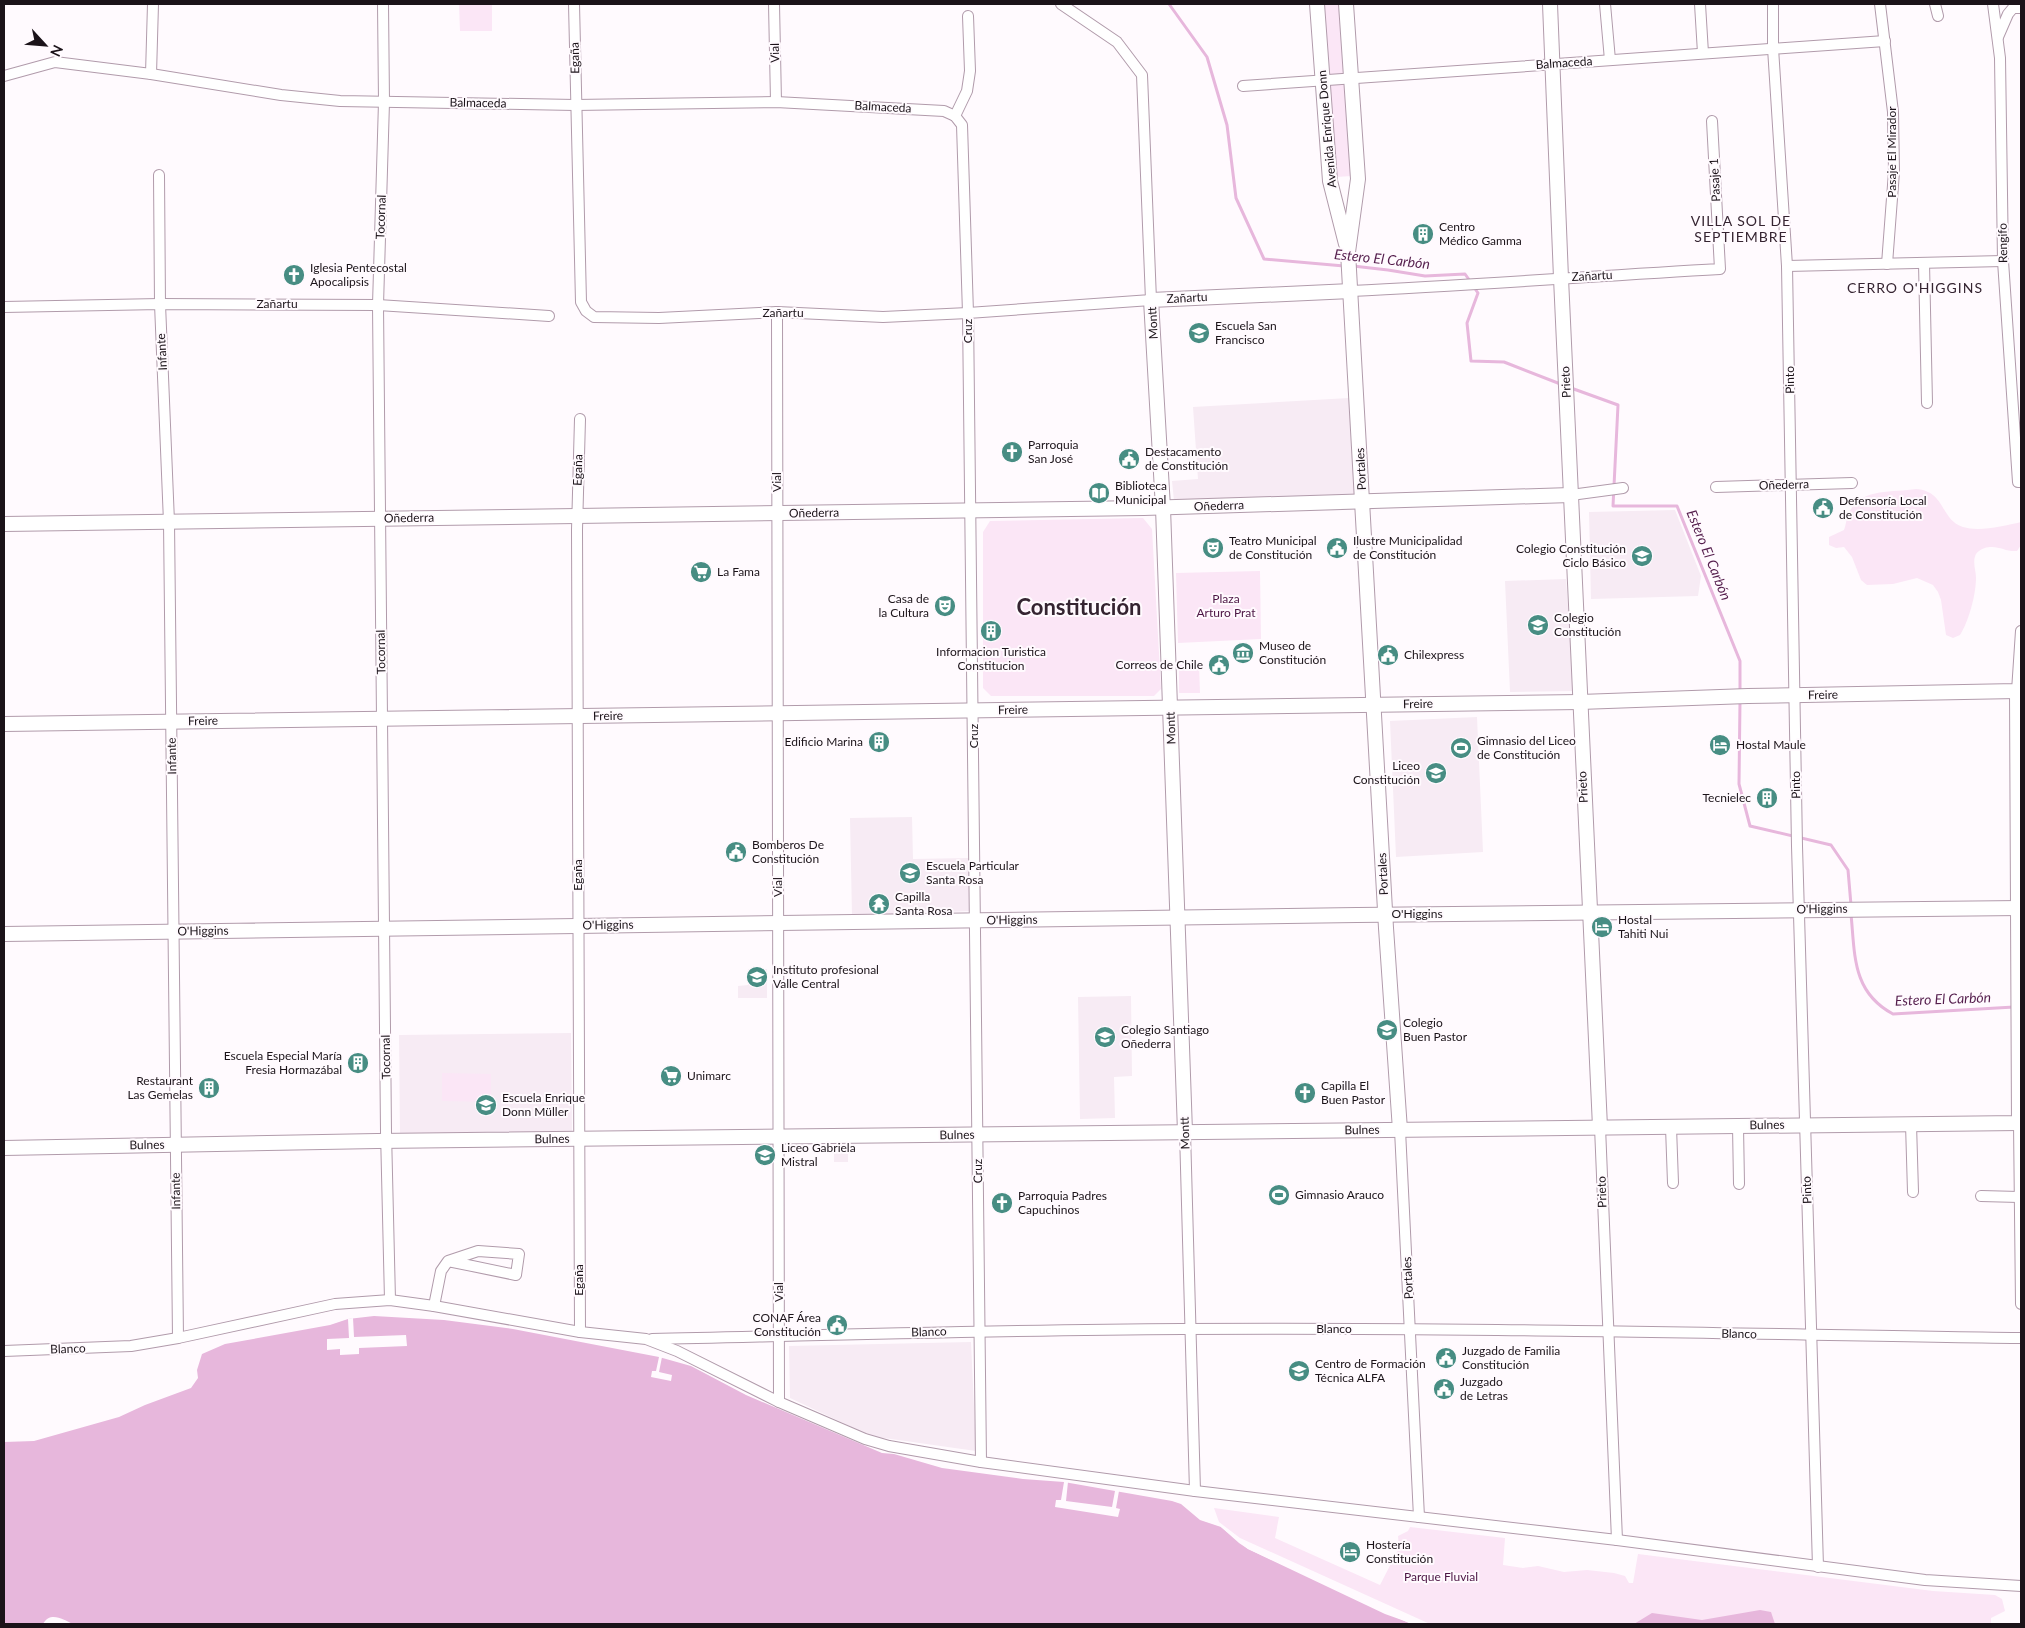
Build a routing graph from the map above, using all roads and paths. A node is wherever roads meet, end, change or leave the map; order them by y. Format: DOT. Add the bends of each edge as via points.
graph roads {
  1 [pos="153,4"];
  2 [pos="383,4"];
  3 [pos="574,4"];
  4 [pos="774,4"];
  5 [pos="1061,4"];
  6 [pos="1317,4"];
  7 [pos="1346,4"];
  8 [pos="1550,4"];
  9 [pos="1605,4"];
  10 [pos="1700,4"];
  11 [pos="1773,4"];
  12 [pos="1880,4"];
  13 [pos="1935,4"];
  14 [pos="1993,4"];
  15 [pos="2021,8"];
  16 [pos="968,16"];
  17 [pos="1938,16"];
  18 [pos="1998,38"];
  19 [pos="1885,41"];
  20 [pos="1773,48"];
  21 [pos="1703,53"];
  22 [pos="1610,60"];
  23 [pos="1554,64"];
  24 [pos="151,74"];
  25 [pos="4,76"];
  26 [pos="1351,78"];
  27 [pos="1322,80"];
  28 [pos="1243,86"];
  29 [pos="384,102"];
  30 [pos="776,102"];
  31 [pos="575,105"];
  32 [pos="955,116"];
  33 [pos="1712,121"];
  34 [pos="159,176"];
  35 [pos="1333,198"];
  36 [pos="1354,199"];
  37 [pos="1348,252"];
  38 [pos="2003,261"];
  39 [pos="1924,263"];
  40 [pos="1887,264"];
  41 [pos="1787,266"];
  42 [pos="1720,269"];
  43 [pos="1561,278"];
  44 [pos="1351,286"];
  45 [pos="1151,300"];
  46 [pos="160,304"];
  47 [pos="378,305"];
  48 [pos="4,307"];
  49 [pos="777,312"];
  50 [pos="968,313"];
  51 [pos="549,316"];
  52 [pos="594,317"];
  53 [pos="1927,403"];
  54 [pos="580,419"];
  55 [pos="2020,482"];
  56 [pos="1852,483"];
  57 [pos="1792,485"];
  58 [pos="1716,487"];
  59 [pos="1623,488"];
  60 [pos="1571,495"];
  61 [pos="1363,502"];
  62 [pos="1163,508"];
  63 [pos="970,510"];
  64 [pos="777,513"];
  65 [pos="577,516"];
  66 [pos="380,519"];
  67 [pos="169,522"];
  68 [pos="4,524"];
  69 [pos="2021,631"];
  70 [pos="2019,690"];
  71 [pos="1795,695"];
  72 [pos="1580,702"];
  73 [pos="1374,705"];
  74 [pos="1170,708"];
  75 [pos="974,710"];
  76 [pos="778,713"];
  77 [pos="577,716"];
  78 [pos="382,719"];
  79 [pos="171,722"];
  80 [pos="4,724"];
  81 [pos="2019,908"];
  82 [pos="1799,910"];
  83 [pos="1589,913"];
  84 [pos="1386,914"];
  85 [pos="1177,917"];
  86 [pos="975,920"];
  87 [pos="778,923"];
  88 [pos="578,926"];
  89 [pos="384,928"];
  90 [pos="174,932"];
  91 [pos="4,934"];
  92 [pos="2020,1122"];
  93 [pos="1911,1124"];
  94 [pos="1805,1125"];
  95 [pos="1671,1126"];
  96 [pos="1738,1126"];
  97 [pos="1600,1127"];
  98 [pos="1400,1130"];
  99 [pos="1185,1132"];
  100 [pos="977,1134"];
  101 [pos="779,1137"];
  102 [pos="579,1139"];
  103 [pos="386,1141"];
  104 [pos="176,1145"];
  105 [pos="4,1148"];
  106 [pos="1673,1183"];
  107 [pos="1739,1184"];
  108 [pos="1913,1192"];
  109 [pos="1981,1196"];
  110 [pos="2019,1197"];
  111 [pos="448,1261"];
  112 [pos="390,1300"];
  113 [pos="2021,1304"];
  114 [pos="434,1306"];
  115 [pos="1192,1329"];
  116 [pos="1410,1329"];
  117 [pos="980,1331"];
  118 [pos="580,1332"];
  119 [pos="1607,1332"];
  120 [pos="1812,1335"];
  121 [pos="779,1336"];
  122 [pos="178,1338"];
  123 [pos="2021,1338"];
  124 [pos="646,1339"];
  125 [pos="4,1351"];
  126 [pos="779,1402"];
  127 [pos="982,1462"];
  128 [pos="1196,1491"];
  129 [pos="1419,1517"];
  130 [pos="1617,1540"];
  131 [pos="1818,1567"];
  132 [pos="2021,1586"];
  1 -- 24 [label="street"];
  2 -- 29 [label="street, Tocornal"];
  3 -- 31 [label="street, Egaña"];
  4 -- 30 [label="street, Vial"];
  5 -- 45 [label="street, Montt" via="1117,42 1142,75"];
  6 -- 27 [label="street, Avenida Enrique Donn"];
  7 -- 26 [label="street, Avenida Enrique Donn"];
  8 -- 23 [label="street, Prieto"];
  9 -- 22 [label="street"];
  10 -- 21 [label="street"];
  11 -- 20 [label="street, Pinto"];
  12 -- 19 [label="street, Pasaje El Mirador"];
  13 -- 17 [label="street"];
  14 -- 18 [label="street, Rengifo"];
  15 -- 18 [label="street" via="2013,8 2008,14"];
  16 -- 32 [label="street" via="970,71 967,91"];
  18 -- 38 [label="street, Rengifo"];
  19 -- 20 [label="street, Balmaceda"];
  19 -- 40 [label="street, Pasaje El Mirador" via="1893,112 1894,172"];
  20 -- 21 [label="street, Balmaceda"];
  20 -- 41 [label="street, Pinto"];
  21 -- 22 [label="street, Balmaceda"];
  22 -- 23 [label="street, Balmaceda"];
  23 -- 26 [label="street, Balmaceda"];
  23 -- 43 [label="street, Prieto"];
  24 -- 25 [label="street, Balmaceda" via="55,62"];
  24 -- 29 [label="street, Balmaceda" via="281,95"];
  26 -- 27 [label="street, Balmaceda"];
  26 -- 36 [label="street, Avenida Enrique Donn" via="1358,179"];
  27 -- 28 [label="street, Balmaceda"];
  27 -- 35 [label="street, Avenida Enrique Donn"];
  29 -- 31 [label="street, Balmaceda"];
  29 -- 47 [label="street, Tocornal"];
  30 -- 31 [label="street, Balmaceda"];
  30 -- 32 [label="street, Balmaceda" via="944,111"];
  31 -- 52 [label="street, Egaña" via="580,296 583,307"];
  32 -- 50 [label="street, Cruz" via="962,125"];
  33 -- 42 [label="street, Pasaje 1"];
  34 -- 46 [label="street, Infante"];
  35 -- 36 [label="street" via="1345,204"];
  35 -- 37 [label="street, Avenida Enrique Donn"];
  36 -- 37 [label="street, Avenida Enrique Donn"];
  37 -- 44 [label="street, Avenida Enrique Donn"];
  38 -- 39 [label="street"];
  38 -- 55 [label="street, Rengifo"];
  39 -- 40 [label="street"];
  39 -- 53 [label="street"];
  40 -- 41 [label="street"];
  41 -- 57 [label="street, Pinto"];
  42 -- 43 [label="street, Zañartu"];
  43 -- 44 [label="street, Zañartu" via="1464,285"];
  43 -- 60 [label="street, Prieto"];
  44 -- 45 [label="street, Zañartu"];
  44 -- 61 [label="street, Portales"];
  45 -- 50 [label="street, Zañartu"];
  45 -- 62 [label="street, Montt"];
  46 -- 47 [label="street, Zañartu"];
  46 -- 48 [label="street, Zañartu"];
  46 -- 67 [label="street, Infante"];
  47 -- 51 [label="street, Zañartu"];
  47 -- 66 [label="street, Tocornal"];
  49 -- 50 [label="street, Zañartu" via="884,317"];
  49 -- 52 [label="street, Zañartu" via="659,318"];
  49 -- 64 [label="street, Vial"];
  50 -- 63 [label="street, Cruz"];
  54 -- 65 [label="street, Egaña"];
  56 -- 57 [label="street, Oñederra"];
  57 -- 58 [label="street, Oñederra"];
  57 -- 71 [label="street, Pinto"];
  59 -- 60 [label="street, Oñederra"];
  60 -- 61 [label="street, Oñederra"];
  60 -- 72 [label="street, Prieto"];
  61 -- 62 [label="street, Oñederra"];
  61 -- 73 [label="street, Portales"];
  62 -- 63 [label="street, Oñederra"];
  62 -- 74 [label="street, Montt"];
  63 -- 64 [label="street, Oñederra"];
  63 -- 75 [label="street, Cruz"];
  64 -- 65 [label="street, Oñederra"];
  64 -- 76 [label="street, Vial"];
  65 -- 66 [label="street, Oñederra"];
  65 -- 77 [label="street, Egaña"];
  66 -- 67 [label="street, Oñederra"];
  66 -- 78 [label="street, Tocornal"];
  67 -- 68 [label="street, Oñederra"];
  67 -- 79 [label="street, Infante"];
  69 -- 70 [label="street"];
  70 -- 71 [label="street, Freire"];
  70 -- 81 [label="street"];
  71 -- 72 [label="street, Freire"];
  71 -- 82 [label="street, Pinto"];
  72 -- 73 [label="street, Freire"];
  72 -- 83 [label="street, Prieto"];
  73 -- 74 [label="street, Freire"];
  73 -- 84 [label="street, Portales"];
  74 -- 75 [label="street, Freire"];
  74 -- 85 [label="street, Montt"];
  75 -- 76 [label="street, Freire"];
  75 -- 86 [label="street, Cruz"];
  76 -- 77 [label="street, Freire"];
  76 -- 87 [label="street, Vial"];
  77 -- 78 [label="street, Freire"];
  77 -- 88 [label="street, Egaña"];
  78 -- 79 [label="street, Freire"];
  78 -- 89 [label="street, Tocornal"];
  79 -- 80 [label="street, Freire"];
  79 -- 90 [label="street, Infante"];
  81 -- 82 [label="street, O'Higgins"];
  81 -- 92 [label="street"];
  82 -- 83 [label="street, O'Higgins"];
  82 -- 94 [label="street, Pinto"];
  83 -- 84 [label="street, O'Higgins"];
  83 -- 97 [label="street, Prieto"];
  84 -- 85 [label="street, O'Higgins"];
  84 -- 98 [label="street, Portales"];
  85 -- 86 [label="street, O'Higgins"];
  85 -- 99 [label="street, Montt"];
  86 -- 87 [label="street, O'Higgins"];
  86 -- 100 [label="street, Cruz"];
  87 -- 88 [label="street, O'Higgins"];
  87 -- 101 [label="street, Vial"];
  88 -- 89 [label="street, O'Higgins"];
  88 -- 102 [label="street, Egaña"];
  89 -- 90 [label="street, O'Higgins"];
  89 -- 103 [label="street, Tocornal"];
  90 -- 91 [label="street, O'Higgins"];
  90 -- 104 [label="street, Infante"];
  92 -- 93 [label="street, Bulnes"];
  92 -- 110 [label="street"];
  93 -- 94 [label="street, Bulnes"];
  93 -- 108 [label="street"];
  94 -- 96 [label="street, Bulnes"];
  94 -- 120 [label="street, Pinto"];
  95 -- 96 [label="street, Bulnes"];
  95 -- 97 [label="street, Bulnes"];
  95 -- 106 [label="street"];
  96 -- 107 [label="street"];
  97 -- 98 [label="street, Bulnes"];
  97 -- 119 [label="street, Prieto"];
  98 -- 99 [label="street, Bulnes"];
  98 -- 116 [label="street, Portales"];
  99 -- 100 [label="street, Bulnes"];
  99 -- 115 [label="street, Montt"];
  100 -- 101 [label="street, Bulnes"];
  100 -- 117 [label="street, Cruz"];
  101 -- 102 [label="street, Bulnes"];
  101 -- 121 [label="street, Vial"];
  102 -- 103 [label="street, Bulnes"];
  102 -- 118 [label="street, Egaña"];
  103 -- 104 [label="street, Bulnes"];
  103 -- 112 [label="street, Tocornal"];
  104 -- 105 [label="street, Bulnes"];
  104 -- 122 [label="street, Infante"];
  109 -- 110 [label="street"];
  110 -- 113 [label="street"];
  111 -- 111 [label="street" via="516,1275 519,1254 478,1251"];
  111 -- 114 [label="street" via="441,1271"];
  112 -- 114 [label="street, Blanco"];
  112 -- 122 [label="street, Blanco" via="335,1304"];
  114 -- 118 [label="street, Blanco"];
  115 -- 116 [label="street, Blanco"];
  115 -- 117 [label="street, Blanco"];
  115 -- 128 [label="street, Montt"];
  116 -- 119 [label="street, Blanco"];
  116 -- 129 [label="street, Portales"];
  117 -- 121 [label="street, Blanco"];
  117 -- 127 [label="street, Cruz"];
  118 -- 124 [label="street, Blanco"];
  119 -- 120 [label="street, Blanco"];
  119 -- 130 [label="street, Prieto"];
  120 -- 123 [label="street, Blanco"];
  120 -- 131 [label="street, Pinto"];
  121 -- 124 [label="street, Blanco"];
  121 -- 126 [label="street, Vial"];
  122 -- 125 [label="street, Blanco" via="131,1346"];
  124 -- 126 [label="street"];
  126 -- 127 [label="street" via="876,1443"];
  127 -- 128 [label="street"];
  128 -- 129 [label="street"];
  129 -- 130 [label="street"];
  130 -- 131 [label="street"];
  131 -- 132 [label="street" via="1925,1580"];
}
